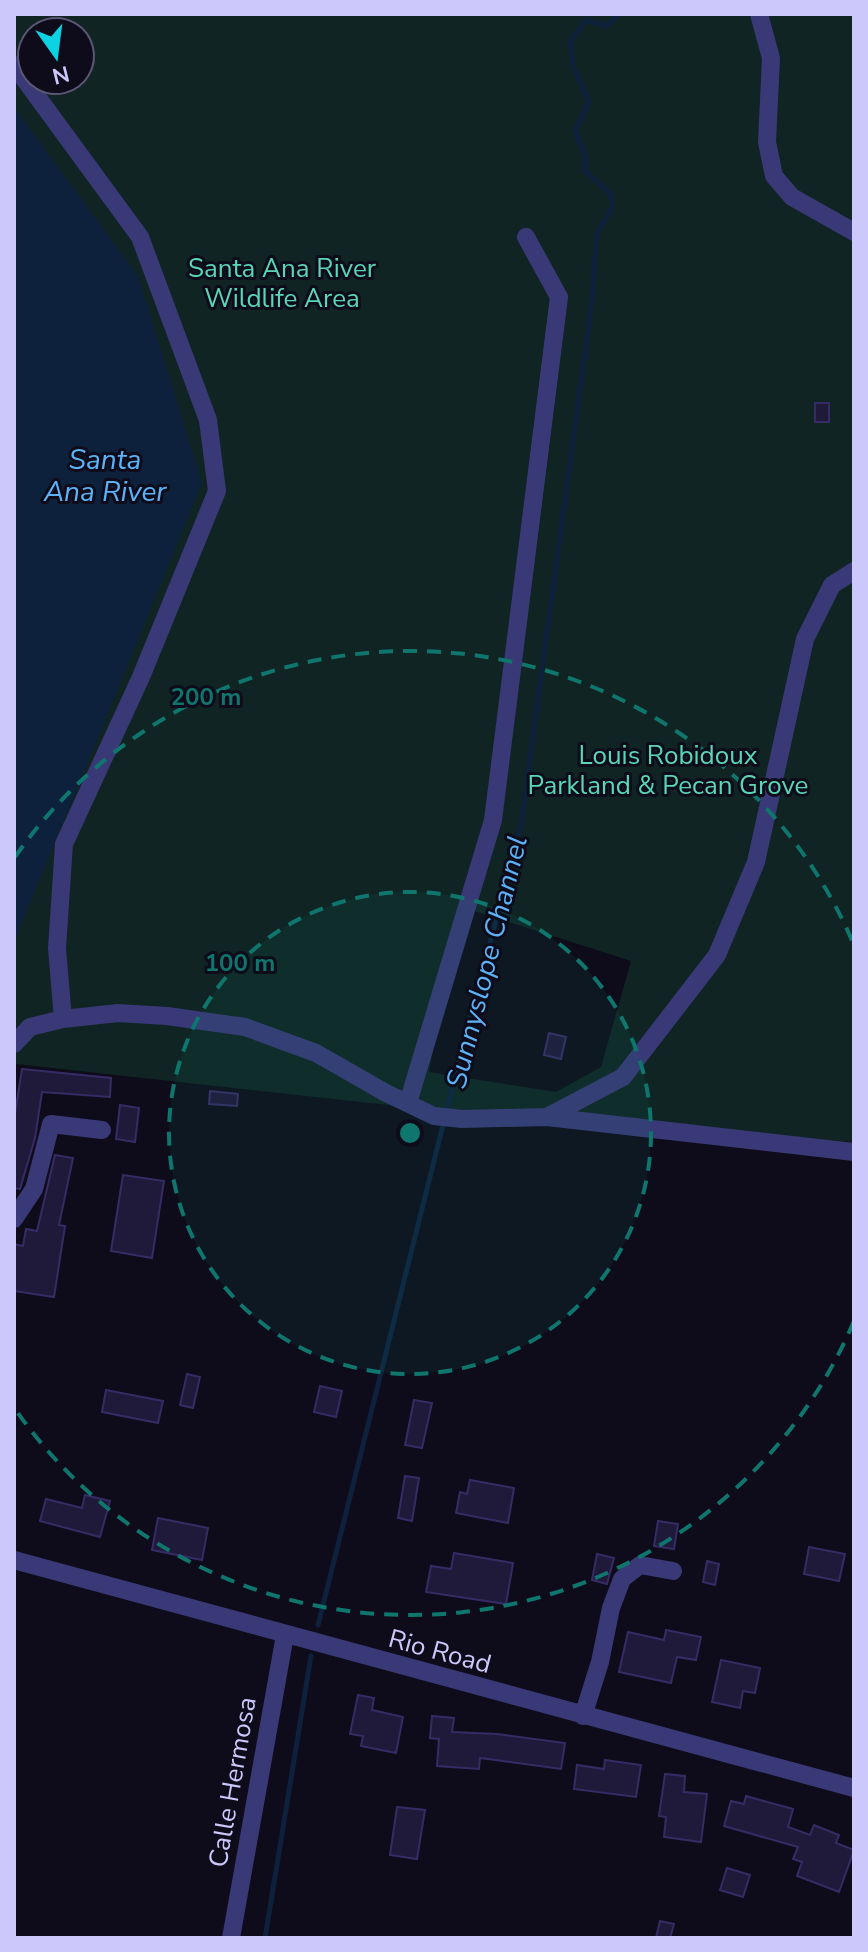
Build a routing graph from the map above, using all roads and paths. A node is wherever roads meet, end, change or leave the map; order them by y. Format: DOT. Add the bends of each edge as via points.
graph roads {
  1 [pos="759,14"];
  2 [pos="14,65"];
  3 [pos="854,232"];
  4 [pos="526,237"];
  5 [pos="854,571"];
  6 [pos="63,1019"];
  7 [pos="14,1044"];
  8 [pos="408,1103"];
  9 [pos="547,1117"];
  10 [pos="102,1130"];
  11 [pos="854,1152"];
  12 [pos="14,1219"];
  13 [pos="14,1560"];
  14 [pos="673,1571"];
  15 [pos="294,1637"];
  16 [pos="583,1716"];
  17 [pos="854,1788"];
  18 [pos="231,1938"];
  1 -- 3 [label="street" via="771,58 767,142 774,176 792,197"];
  2 -- 6 [label="street" via="140,237 208,420 217,491 141,677 64,844 57,948"];
  4 -- 8 [label="street" via="559,297 493,820"];
  5 -- 9 [label="street" via="832,585 805,639 756,862 717,955 623,1077"];
  6 -- 7 [label="street" via="30,1027"];
  6 -- 8 [label="street" via="118,1013 245,1027 316,1053"];
  8 -- 9 [label="street" via="434,1116 462,1119"];
  9 -- 11 [label="street"];
  10 -- 12 [label="street" via="51,1124 34,1189"];
  13 -- 15 [label="street, Rio Road"];
  14 -- 16 [label="street" via="640,1565 622,1579"];
  15 -- 16 [label="street, Rio Road"];
  15 -- 18 [label="street, Calle Hermosa"];
  16 -- 17 [label="street, Rio Road"];
}
